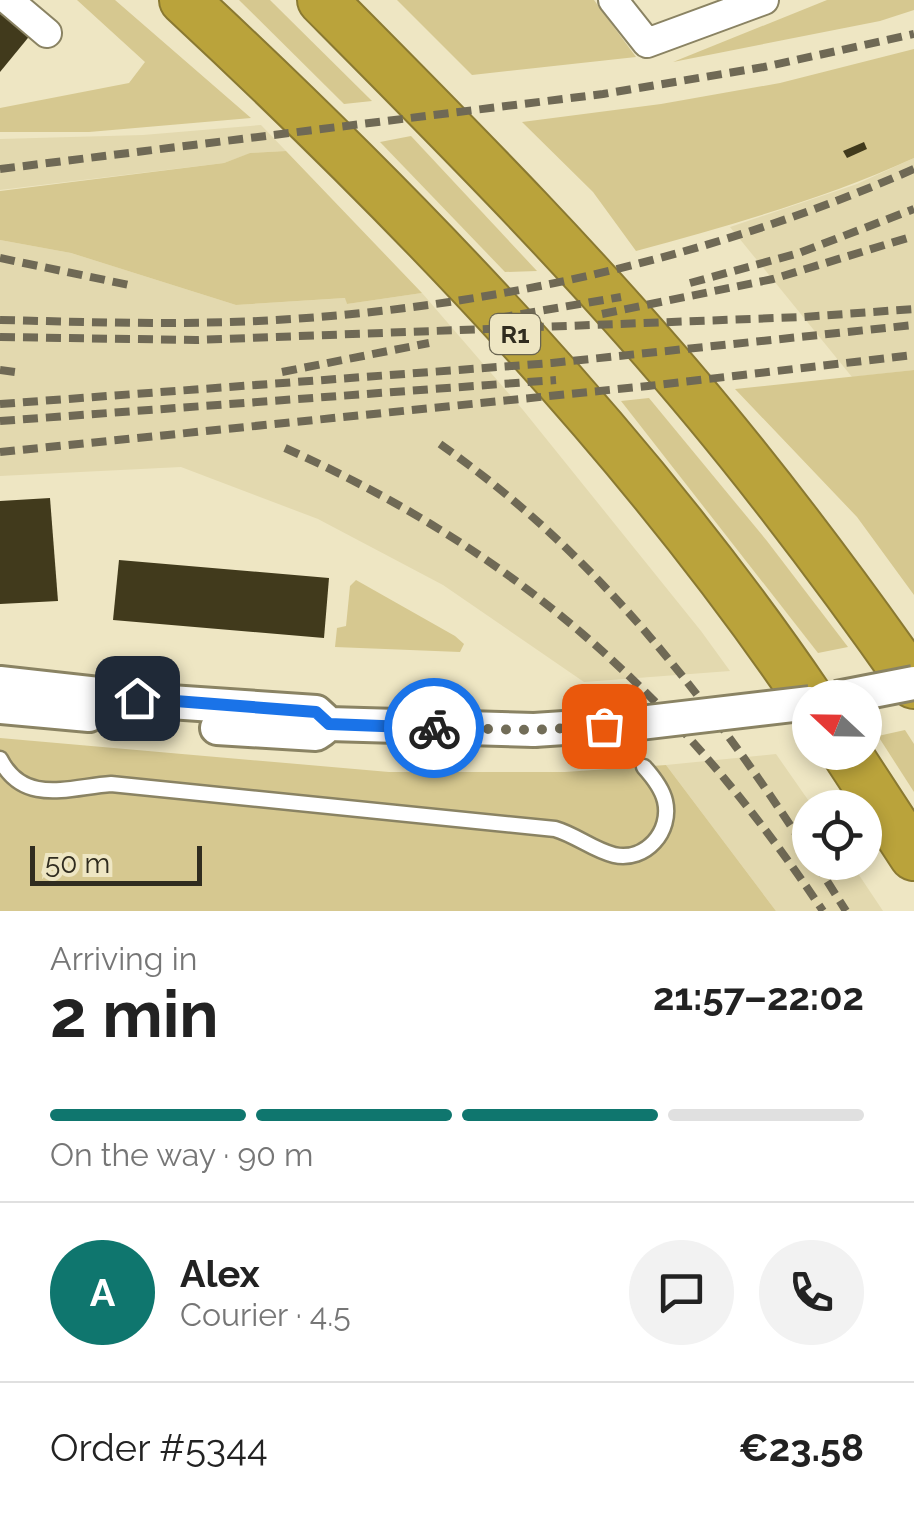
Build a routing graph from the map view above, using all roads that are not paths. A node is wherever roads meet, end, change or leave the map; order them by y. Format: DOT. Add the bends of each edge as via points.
graph roads {
  1 [pos="8,0"];
  2 [pos="184,0"];
  3 [pos="322,0"];
  4 [pos="613,0"];
  5 [pos="764,0"];
  6 [pos="48,34"];
  7 [pos="794,680"];
  8 [pos="0,684"];
  9 [pos="914,684"];
  10 [pos="882,690"];
  11 [pos="792,704"];
  12 [pos="0,707"];
  13 [pos="329,724"];
  14 [pos="0,759"];
  15 [pos="644,767"];
  16 [pos="858,770"];
  17 [pos="914,856"];
  1 -- 6 [label="street"];
  2 -- 7 [label="highway, R1" via="344,155 534,355 675,520"];
  3 -- 9 [label="highway" via="503,183 693,394"];
  4 -- 5 [label="street" via="647,43"];
  8 -- 13 [label="street" via="316,712"];
  9 -- 10 [label="street, bridge"];
  11 -- 13 [label="street, bridge" via="534,730"];
  12 -- 13 [label="street" via="270,733 316,734"];
  14 -- 15 [label="lane" via="13,778 42,792 110,784 555,830 626,856 650,846 667,814 664,793"];
  16 -- 17 [label="highway"];
}
